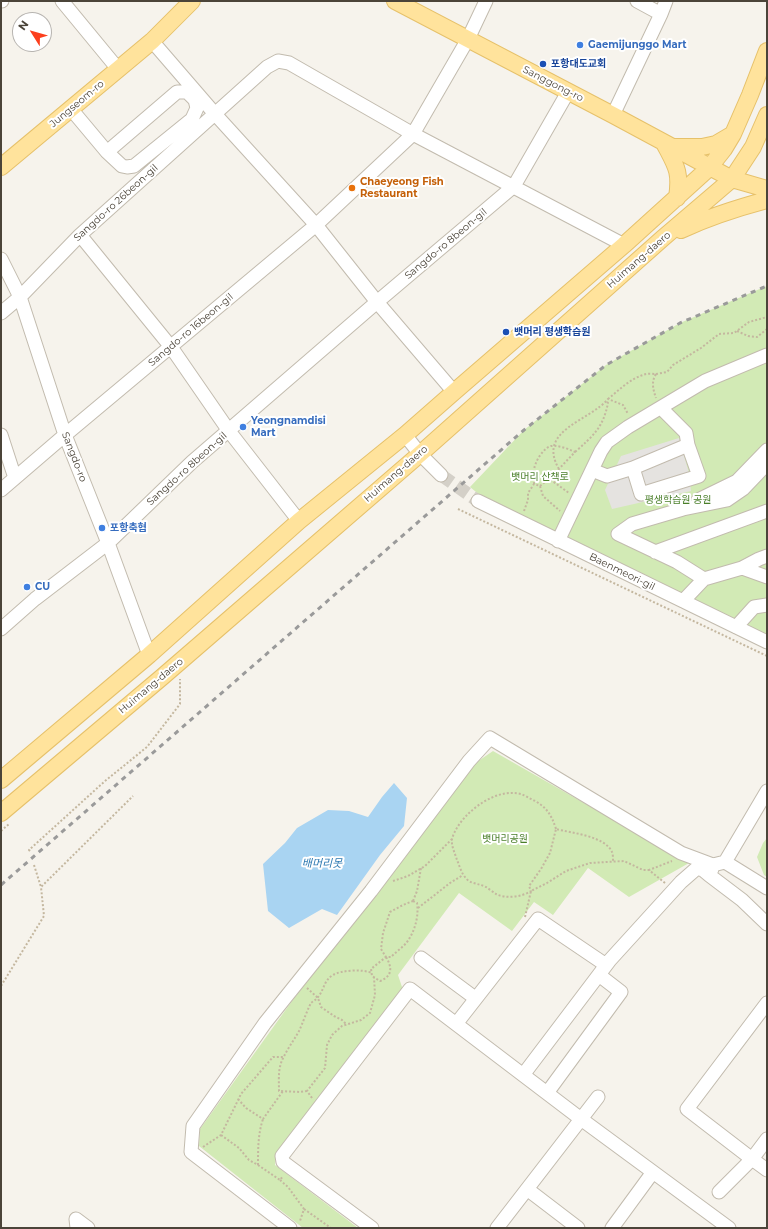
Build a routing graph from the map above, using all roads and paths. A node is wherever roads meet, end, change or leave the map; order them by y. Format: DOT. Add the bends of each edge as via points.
graph roads {
  1 [pos="62,1"];
  2 [pos="192,1"];
  3 [pos="395,1"];
  4 [pos="486,1"];
  5 [pos="637,1"];
  6 [pos="666,1"];
  7 [pos="661,14"];
  8 [pos="468,40"];
  9 [pos="152,41"];
  10 [pos="767,51"];
  11 [pos="118,69"];
  12 [pos="568,92"];
  13 [pos="71,109"];
  14 [pos="215,114"];
  15 [pos="613,115"];
  16 [pos="767,115"];
  17 [pos="413,134"];
  18 [pos="732,134"];
  19 [pos="667,145"];
  20 [pos="107,152"];
  21 [pos="1,167"];
  22 [pos="709,168"];
  23 [pos="732,179"];
  24 [pos="514,186"];
  25 [pos="767,189"];
  26 [pos="677,198"];
  27 [pos="767,200"];
  28 [pos="316,225"];
  29 [pos="80,235"];
  30 [pos="663,238"];
  31 [pos="624,245"];
  32 [pos="1,259"];
  33 [pos="20,297"];
  34 [pos="377,302"];
  35 [pos="1,313"];
  36 [pos="767,317"];
  37 [pos="767,329"];
  38 [pos="737,331"];
  39 [pos="171,347"];
  40 [pos="767,355"];
  41 [pos="656,374"];
  42 [pos="454,392"];
  43 [pos="607,400"];
  44 [pos="661,408"];
  45 [pos="633,424"];
  46 [pos="229,431"];
  47 [pos="1,435"];
  48 [pos="66,435"];
  49 [pos="405,435"];
  50 [pos="688,445"];
  51 [pos="554,446"];
  52 [pos="575,452"];
  53 [pos="767,452"];
  54 [pos="420,454"];
  55 [pos="765,466"];
  56 [pos="633,468"];
  57 [pos="559,469"];
  58 [pos="592,470"];
  59 [pos="441,475"];
  60 [pos="15,478"];
  61 [pos="551,480"];
  62 [pos="534,484"];
  63 [pos="540,486"];
  64 [pos="1,490"];
  65 [pos="580,494"];
  66 [pos="478,501"];
  67 [pos="458,509"];
  68 [pos="683,509"];
  69 [pos="767,511"];
  70 [pos="569,518"];
  71 [pos="299,521"];
  72 [pos="521,522"];
  73 [pos="558,541"];
  74 [pos="108,543"];
  75 [pos="655,552"];
  76 [pos="767,556"];
  77 [pos="742,568"];
  78 [pos="767,577"];
  79 [pos="704,579"];
  80 [pos="683,601"];
  81 [pos="767,605"];
  82 [pos="736,627"];
  83 [pos="1,629"];
  84 [pos="767,642"];
  85 [pos="149,655"];
  86 [pos="767,656"];
  87 [pos="180,662"];
  88 [pos="1,780"];
  89 [pos="767,791"];
  90 [pos="133,796"];
  91 [pos="1,813"];
  92 [pos="556,829"];
  93 [pos="452,838"];
  94 [pos="30,851"];
  95 [pos="685,854"];
  96 [pos="613,861"];
  97 [pos="34,865"];
  98 [pos="716,867"];
  99 [pos="421,868"];
  100 [pos="649,870"];
  101 [pos="463,875"];
  102 [pos="380,879"];
  103 [pos="41,887"];
  104 [pos="767,888"];
  105 [pos="674,890"];
  106 [pos="531,891"];
  107 [pos="413,901"];
  108 [pos="418,908"];
  109 [pos="767,924"];
  110 [pos="526,934"];
  111 [pos="386,957"];
  112 [pos="421,958"];
  113 [pos="603,970"];
  114 [pos="372,973"];
  115 [pos="374,977"];
  116 [pos="299,981"];
  117 [pos="1,986"];
  118 [pos="318,998"];
  119 [pos="476,998"];
  120 [pos="767,1003"];
  121 [pos="456,1024"];
  122 [pos="347,1025"];
  123 [pos="284,1057"];
  124 [pos="523,1075"];
  125 [pos="283,1090"];
  126 [pos="307,1091"];
  127 [pos="548,1093"];
  128 [pos="598,1097"];
  129 [pos="238,1099"];
  130 [pos="320,1106"];
  131 [pos="263,1119"];
  132 [pos="581,1119"];
  133 [pos="221,1135"];
  134 [pos="767,1139"];
  135 [pos="194,1154"];
  136 [pos="752,1159"];
  137 [pos="258,1165"];
  138 [pos="288,1166"];
  139 [pos="767,1170"];
  140 [pos="653,1172"];
  141 [pos="280,1180"];
  142 [pos="527,1189"];
  143 [pos="719,1192"];
  144 [pos="304,1209"];
  145 [pos="294,1226"];
  146 [pos="77,1228"];
  147 [pos="88,1228"];
  148 [pos="331,1228"];
  149 [pos="372,1228"];
  150 [pos="497,1228"];
  151 [pos="578,1228"];
  152 [pos="612,1228"];
  153 [pos="729,1228"];
  1 -- 11 [label="street"];
  2 -- 9 [label="main road, Jungseom-ro"];
  3 -- 8 [label="main road, Sanggong-ro"];
  4 -- 8 [label="street, Sangdo-ro 16beon-gil"];
  5 -- 7 [label="street"];
  6 -- 7 [label="street"];
  7 -- 15 [label="street"];
  8 -- 12 [label="main road, Sanggong-ro"];
  8 -- 17 [label="street, Sangdo-ro 16beon-gil"];
  9 -- 11 [label="main road, Jungseom-ro"];
  9 -- 14 [label="street"];
  10 -- 18 [label="main road"];
  11 -- 13 [label="main road, Jungseom-ro"];
  12 -- 15 [label="main road, Sanggong-ro"];
  12 -- 24 [label="street, Sangdo-ro 8beon-gil"];
  13 -- 20 [label="street"];
  13 -- 21 [label="main road, Jungseom-ro"];
  14 -- 17 [label="street, Sangdo-ro 26beon-gil" via="267,67 278,61 289,63"];
  14 -- 28 [label="street"];
  14 -- 29 [label="street, Sangdo-ro 26beon-gil"];
  15 -- 19 [label="main road, Sanggong-ro"];
  16 -- 23 [label="main road, Huimang-daero" via="753,147"];
  17 -- 24 [label="street"];
  17 -- 28 [label="street, Sangdo-ro 16beon-gil"];
  18 -- 19 [label="main road" via="716,144 702,147"];
  18 -- 22 [label="main road"];
  19 -- 22 [label="main road, Sanggong-ro"];
  19 -- 26 [label="main road" via="679,176"];
  20 -- 20 [label="street" via="122,166 134,166 192,119 197,108 195,100 187,92 177,92"];
  22 -- 23 [label="main road, Sanggong-ro"];
  22 -- 26 [label="main road"];
  23 -- 25 [label="main road, Sanggong-ro"];
  23 -- 30 [label="main road, Huimang-daero"];
  24 -- 31 [label="street"];
  24 -- 34 [label="street, Sangdo-ro 8beon-gil"];
  26 -- 31 [label="main road"];
  27 -- 30 [label="main road" via="704,219"];
  28 -- 34 [label="street"];
  28 -- 39 [label="street, Sangdo-ro 16beon-gil"];
  29 -- 33 [label="street, Sangdo-ro 26beon-gil"];
  29 -- 39 [label="street"];
  30 -- 54 [label="main road, Huimang-daero"];
  31 -- 42 [label="main road"];
  32 -- 33 [label="street, Sangdo-ro"];
  33 -- 35 [label="street, Sangdo-ro 26beon-gil"];
  33 -- 48 [label="street, Sangdo-ro"];
  34 -- 42 [label="street"];
  34 -- 46 [label="street, Sangdo-ro 8beon-gil"];
  36 -- 38 [label="path" via="749,322"];
  37 -- 38 [label="path" via="757,336 748,336"];
  38 -- 41 [label="path" via="719,334 673,365 667,372"];
  39 -- 46 [label="street"];
  39 -- 48 [label="street, Sangdo-ro 16beon-gil"];
  40 -- 44 [label="street" via="705,381"];
  41 -- 43 [label="path" via="644,374 636,378"];
  41 -- 44 [label="path" via="652,379 653,388"];
  42 -- 49 [label="main road"];
  43 -- 45 [label="path" via="623,405"];
  43 -- 51 [label="path" via="568,427"];
  43 -- 52 [label="path" via="602,424"];
  44 -- 45 [label="street"];
  44 -- 50 [label="street" via="686,433"];
  45 -- 58 [label="street" via="606,442"];
  46 -- 71 [label="street"];
  46 -- 74 [label="street, Sangdo-ro 8beon-gil" via="192,462"];
  47 -- 60 [label="street"];
  48 -- 60 [label="street, Sangdo-ro 16beon-gil"];
  48 -- 74 [label="street, Sangdo-ro"];
  49 -- 54 [label="street"];
  49 -- 71 [label="main road"];
  50 -- 56 [label="street"];
  50 -- 56 [label="street" via="699,476 641,494"];
  51 -- 52 [label="path"];
  51 -- 57 [label="path" via="552,452"];
  51 -- 62 [label="path" via="547,448 539,458 533,470"];
  52 -- 57 [label="path"];
  53 -- 55 [label="street"];
  53 -- 68 [label="street" via="737,481 684,506"];
  54 -- 59 [label="street"];
  54 -- 87 [label="main road, Huimang-daero"];
  55 -- 68 [label="street" via="743,490 727,500"];
  56 -- 58 [label="street" via="607,476"];
  57 -- 61 [label="path"];
  58 -- 65 [label="street"];
  60 -- 64 [label="street, Sangdo-ro 16beon-gil"];
  61 -- 63 [label="path"];
  61 -- 65 [label="path" via="570,493"];
  62 -- 63 [label="path"];
  62 -- 72 [label="path" via="528,493"];
  63 -- 70 [label="path" via="543,496"];
  65 -- 70 [label="street"];
  66 -- 72 [label="street, Baenmeori-gil"];
  67 -- 86 [label="path"];
  68 -- 75 [label="street" via="632,524 618,534"];
  69 -- 75 [label="street"];
  70 -- 73 [label="street"];
  71 -- 85 [label="main road"];
  72 -- 73 [label="street, Baenmeori-gil"];
  73 -- 80 [label="street, Baenmeori-gil"];
  74 -- 83 [label="street, Sangdo-ro 8beon-gil" via="35,599"];
  74 -- 85 [label="street, Sangdo-ro"];
  75 -- 79 [label="street"];
  76 -- 77 [label="street"];
  77 -- 78 [label="street"];
  77 -- 79 [label="street"];
  79 -- 80 [label="street"];
  80 -- 82 [label="street, Baenmeori-gil"];
  81 -- 82 [label="street" via="754,607"];
  82 -- 84 [label="street, Baenmeori-gil"];
  85 -- 88 [label="main road"];
  87 -- 91 [label="main road, Huimang-daero"];
  87 -- 94 [label="path" via="180,704 147,747 105,781"];
  89 -- 98 [label="street"];
  90 -- 103 [label="path"];
  92 -- 93 [label="path" via="553,819 544,807 521,794 510,793 494,796 474,808 463,819"];
  92 -- 96 [label="path" via="597,839 612,851"];
  92 -- 106 [label="path" via="550,853 529,886"];
  93 -- 99 [label="path"];
  93 -- 101 [label="path"];
  95 -- 98 [label="street"];
  95 -- 100 [label="path"];
  95 -- 102 [label="street" via="490,738 469,761"];
  96 -- 100 [label="path" via="624,861 643,870"];
  96 -- 106 [label="path" via="590,863 566,871"];
  97 -- 103 [label="path"];
  98 -- 104 [label="street"];
  98 -- 105 [label="street" via="703,870 697,868"];
  98 -- 109 [label="street" via="742,900"];
  99 -- 102 [label="path" via="394,881"];
  99 -- 107 [label="path"];
  100 -- 105 [label="path"];
  101 -- 106 [label="path" via="468,881 497,894 510,897"];
  101 -- 108 [label="path"];
  102 -- 116 [label="street"];
  103 -- 117 [label="path" via="44,916"];
  105 -- 113 [label="street"];
  106 -- 110 [label="path" via="523,922"];
  107 -- 108 [label="path" via="417,903"];
  107 -- 111 [label="path" via="390,912 381,948"];
  108 -- 111 [label="path" via="413,930 406,943 391,957"];
  110 -- 113 [label="street" via="538,919"];
  110 -- 119 [label="street"];
  111 -- 114 [label="path" via="371,969"];
  111 -- 115 [label="path" via="389,962 389,975 380,981"];
  112 -- 119 [label="street"];
  113 -- 124 [label="street"];
  113 -- 127 [label="street" via="621,992"];
  114 -- 115 [label="path"];
  114 -- 118 [label="path" via="358,971 333,974 324,984"];
  115 -- 122 [label="path" via="375,995 370,1013 361,1020"];
  116 -- 118 [label="path"];
  116 -- 135 [label="street" via="265,1023 193,1126 191,1152"];
  118 -- 122 [label="path" via="321,1007"];
  118 -- 123 [label="path" via="311,1004"];
  119 -- 121 [label="street"];
  120 -- 136 [label="street" via="687,1109"];
  121 -- 124 [label="street"];
  121 -- 130 [label="street" via="410,989"];
  122 -- 126 [label="path" via="332,1035 327,1044 325,1068"];
  123 -- 125 [label="path" via="280,1065 279,1079 279,1091"];
  123 -- 129 [label="path" via="273,1056"];
  124 -- 127 [label="street"];
  125 -- 126 [label="path"];
  125 -- 131 [label="path"];
  126 -- 130 [label="path"];
  127 -- 132 [label="street"];
  128 -- 132 [label="street"];
  129 -- 131 [label="path" via="246,1108"];
  129 -- 133 [label="path"];
  130 -- 138 [label="street" via="282,1156"];
  131 -- 137 [label="path" via="258,1141"];
  132 -- 140 [label="street"];
  132 -- 142 [label="street"];
  133 -- 135 [label="path"];
  133 -- 137 [label="path"];
  134 -- 136 [label="street"];
  135 -- 145 [label="street"];
  136 -- 139 [label="street"];
  136 -- 143 [label="street"];
  137 -- 141 [label="path"];
  138 -- 141 [label="path"];
  138 -- 149 [label="street"];
  140 -- 152 [label="street"];
  140 -- 153 [label="street"];
  141 -- 144 [label="path" via="288,1186"];
  142 -- 150 [label="street"];
  142 -- 151 [label="street"];
  144 -- 145 [label="path"];
  144 -- 148 [label="path"];
  146 -- 147 [label="street" via="76,1219"];
}
